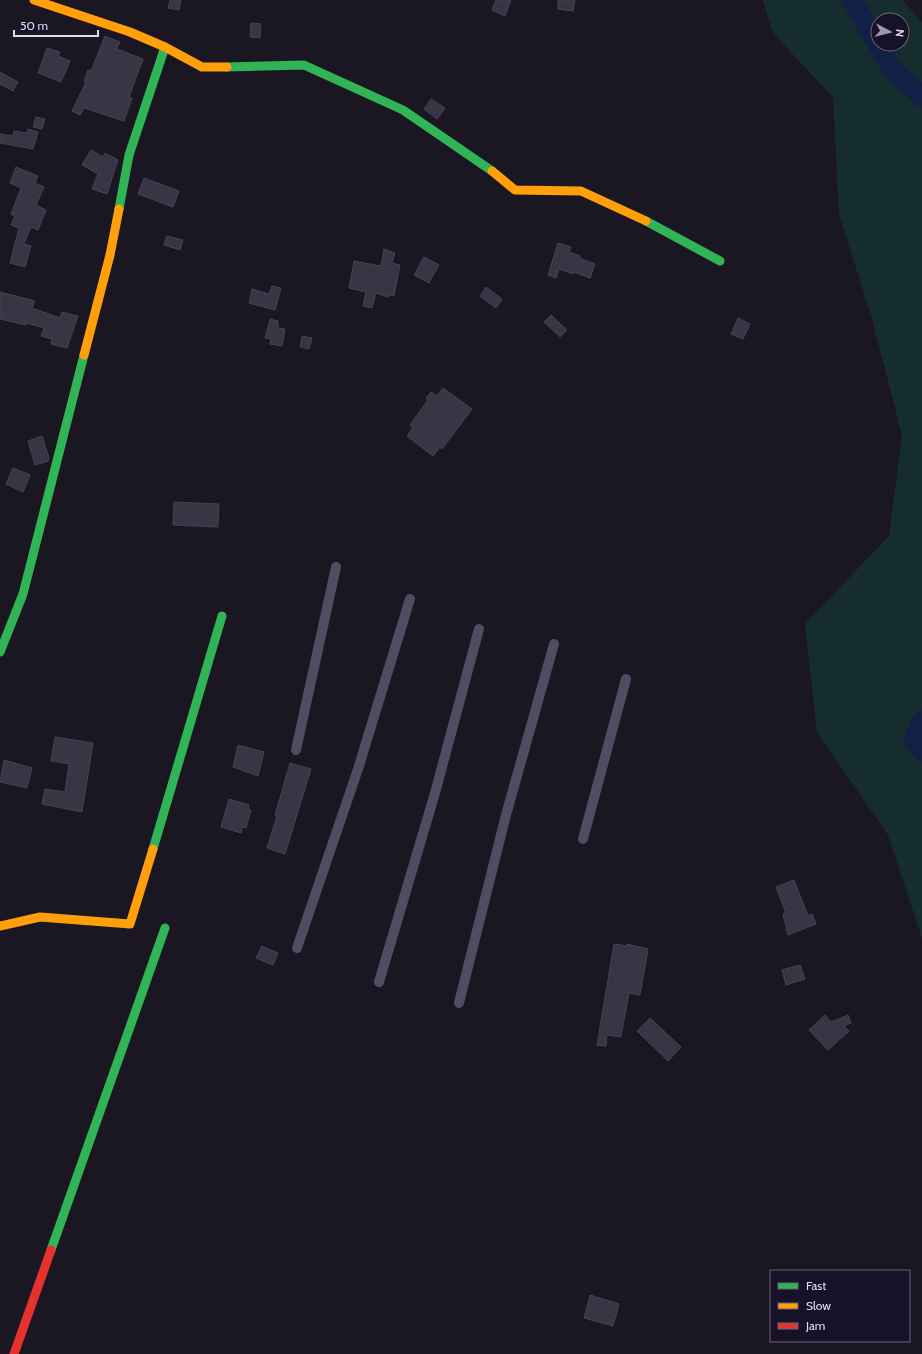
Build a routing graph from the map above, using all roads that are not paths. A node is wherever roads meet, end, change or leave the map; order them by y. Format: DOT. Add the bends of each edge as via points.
graph roads {
  1 [pos="34,0"];
  2 [pos="165,47"];
  3 [pos="720,261"];
  4 [pos="336,567"];
  5 [pos="410,599"];
  6 [pos="222,616"];
  7 [pos="479,629"];
  8 [pos="554,644"];
  9 [pos="0,652"];
  10 [pos="626,679"];
  11 [pos="296,750"];
  12 [pos="583,839"];
  13 [pos="0,926"];
  14 [pos="164,928"];
  15 [pos="297,948"];
  16 [pos="379,982"];
  17 [pos="459,1003"];
  18 [pos="14,1354"];
  1 -- 2 [label="street" via="130,32"];
  2 -- 3 [label="street" via="202,67 304,65 403,110 484,163 515,190 581,191 641,218"];
  2 -- 9 [label="street" via="129,155 110,255 23,594"];
  4 -- 11 [label="street"];
  5 -- 15 [label="street" via="358,769"];
  6 -- 13 [label="street" via="130,924 40,917"];
  7 -- 16 [label="street" via="435,793"];
  8 -- 17 [label="street" via="506,815"];
  10 -- 12 [label="street"];
  14 -- 18 [label="street"];
}
